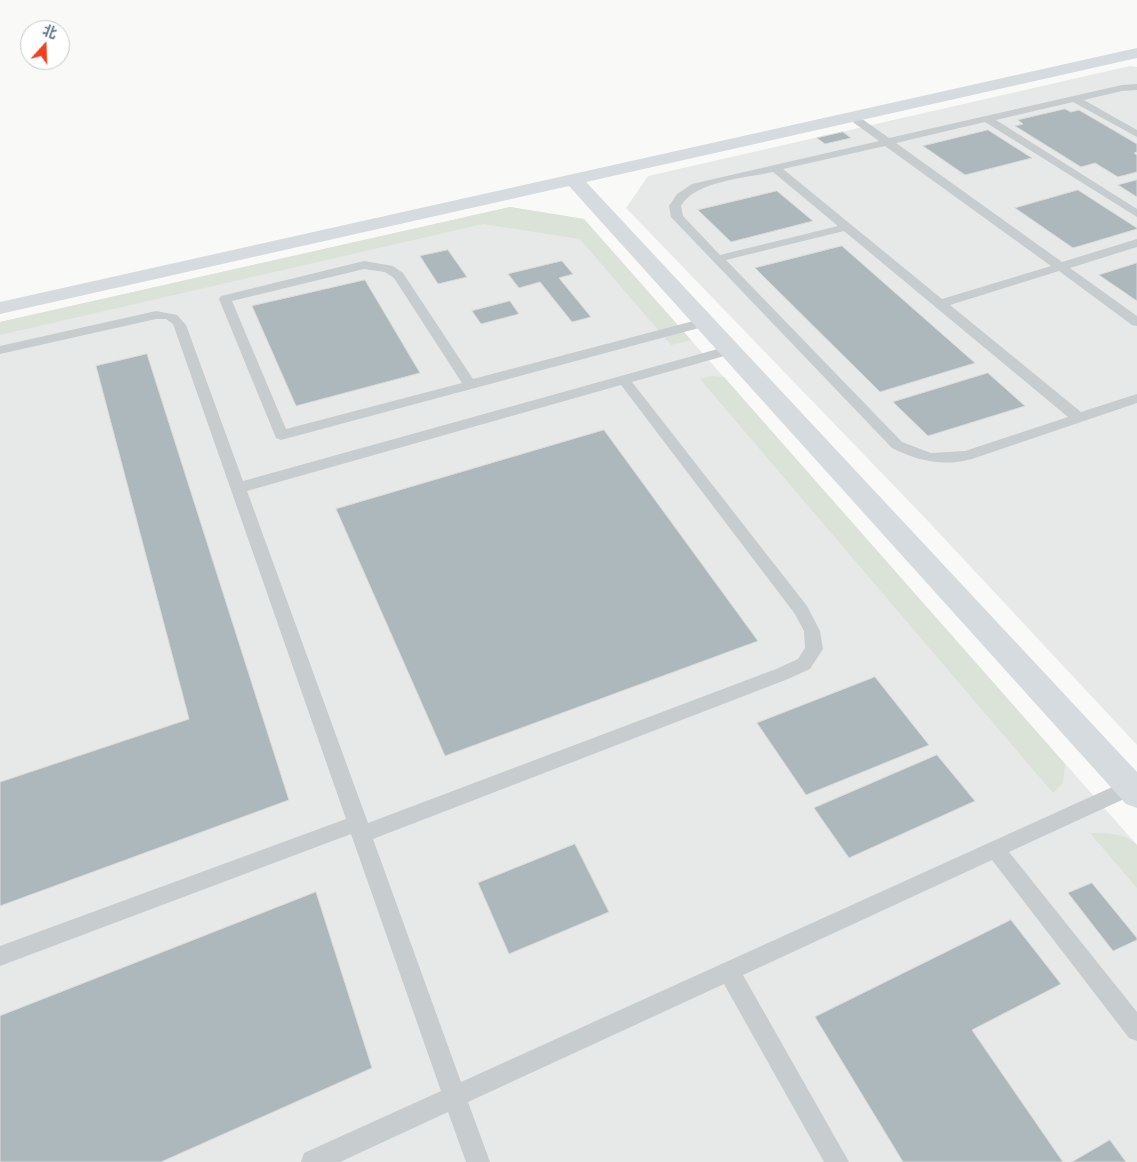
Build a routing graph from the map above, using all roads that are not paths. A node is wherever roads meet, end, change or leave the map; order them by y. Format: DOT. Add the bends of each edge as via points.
graph roads {
  1 [pos="1137,53"];
  2 [pos="1137,87"];
  3 [pos="1076,98"];
  4 [pos="854,118"];
  5 [pos="987,119"];
  6 [pos="1137,134"];
  7 [pos="888,142"];
  8 [pos="775,168"];
  9 [pos="575,181"];
  10 [pos="1137,214"];
  11 [pos="846,227"];
  12 [pos="1137,243"];
  13 [pos="717,259"];
  14 [pos="1061,267"];
  15 [pos="940,304"];
  16 [pos="0,308"];
  17 [pos="705,322"];
  18 [pos="1137,322"];
  19 [pos="0,350"];
  20 [pos="730,350"];
  21 [pos="624,380"];
  22 [pos="470,385"];
  23 [pos="1137,398"];
  24 [pos="1079,418"];
  25 [pos="238,488"];
  26 [pos="1133,790"];
  27 [pos="360,828"];
  28 [pos="995,848"];
  29 [pos="0,956"];
  30 [pos="729,971"];
  31 [pos="1137,1030"];
  32 [pos="455,1097"];
  33 [pos="313,1162"];
  34 [pos="478,1162"];
  35 [pos="837,1162"];
  1 -- 4 [label="main road"];
  2 -- 3 [label="lane"];
  3 -- 5 [label="lane"];
  3 -- 6 [label="lane"];
  4 -- 7 [label="lane"];
  4 -- 9 [label="main road"];
  5 -- 7 [label="lane"];
  5 -- 10 [label="lane"];
  7 -- 8 [label="lane"];
  7 -- 14 [label="lane"];
  8 -- 11 [label="lane"];
  8 -- 13 [label="lane" via="696,186 681,196 675,206 677,217"];
  9 -- 16 [label="main road"];
  9 -- 17 [label="main road"];
  11 -- 13 [label="lane"];
  11 -- 15 [label="lane"];
  12 -- 14 [label="lane"];
  13 -- 24 [label="lane" via="897,445 920,456 943,460 968,456"];
  14 -- 15 [label="lane"];
  14 -- 18 [label="lane"];
  15 -- 24 [label="lane"];
  17 -- 20 [label="main road"];
  17 -- 22 [label="lane"];
  19 -- 25 [label="lane" via="156,315 176,319"];
  20 -- 21 [label="lane"];
  20 -- 26 [label="main road"];
  21 -- 25 [label="lane"];
  21 -- 27 [label="lane" via="801,610 812,631 814,649 804,664 782,674"];
  22 -- 22 [label="lane" via="281,435 225,299 364,265 389,269 399,276"];
  23 -- 24 [label="lane"];
  25 -- 27 [label="lane"];
  26 -- 28 [label="lane"];
  27 -- 29 [label="lane"];
  27 -- 32 [label="lane"];
  28 -- 30 [label="lane"];
  28 -- 31 [label="lane"];
  30 -- 32 [label="lane"];
  30 -- 35 [label="lane"];
  32 -- 33 [label="lane"];
  32 -- 34 [label="lane"];
}
